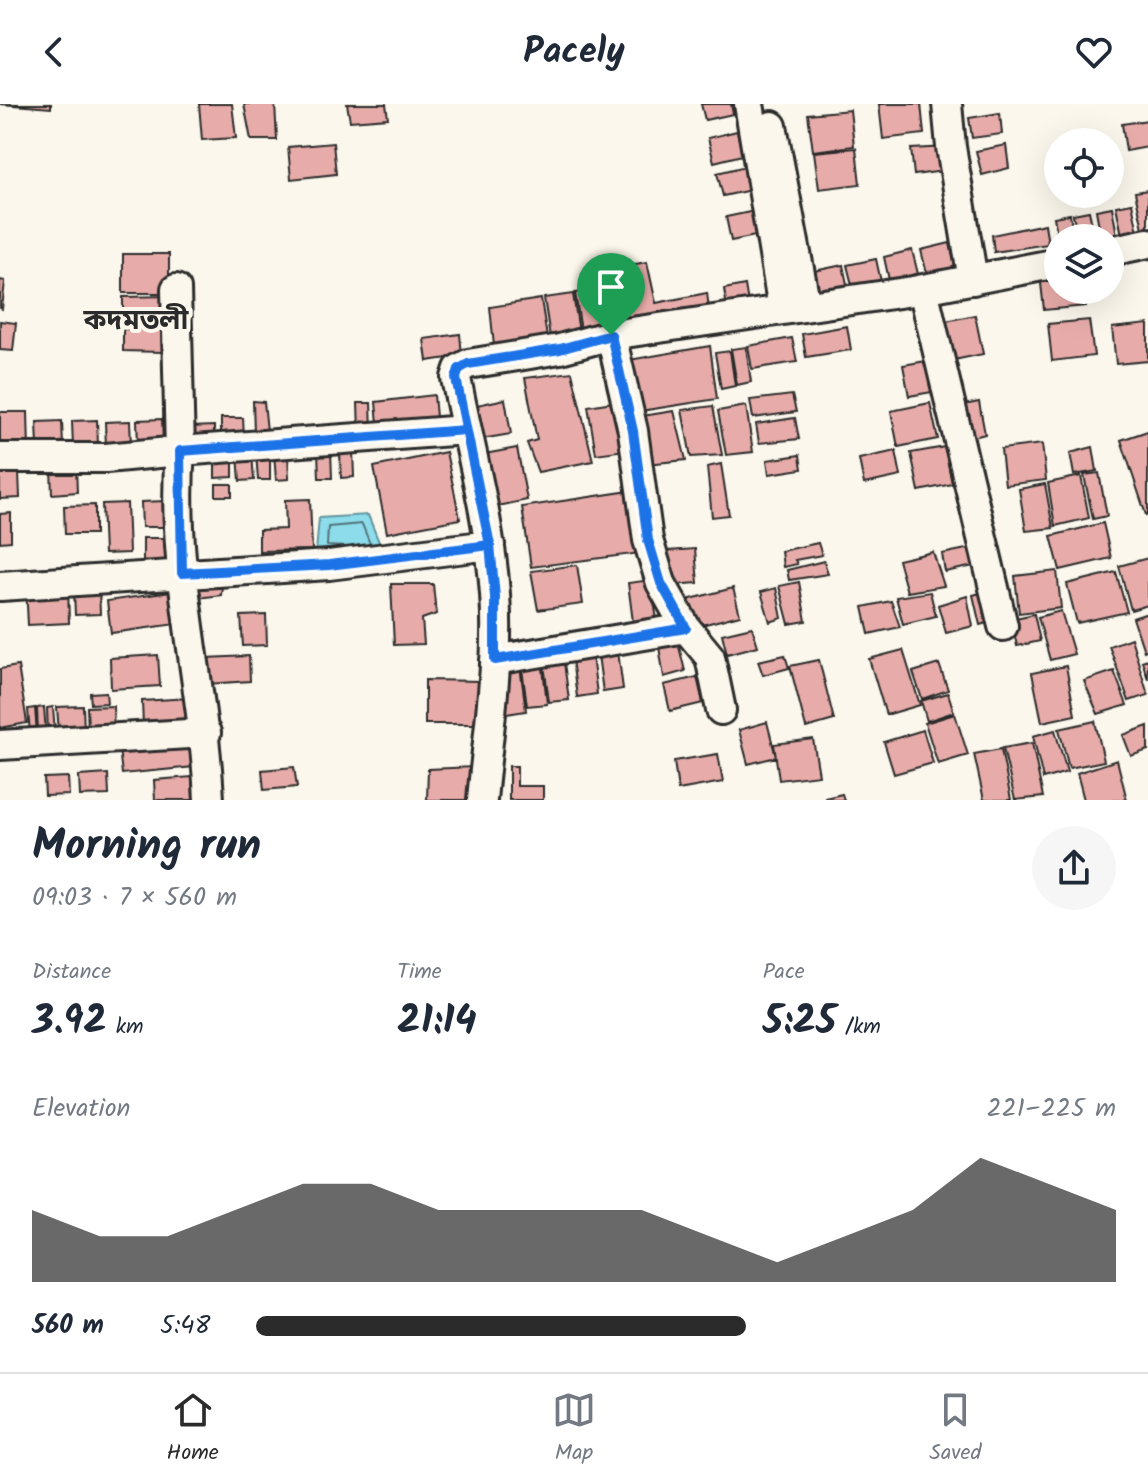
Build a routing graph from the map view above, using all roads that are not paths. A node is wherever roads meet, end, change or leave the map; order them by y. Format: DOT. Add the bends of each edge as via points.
graph roads {
  1 [pos="749,104"];
  2 [pos="768,104"];
  3 [pos="947,104"];
  4 [pos="1148,243"];
  5 [pos="1124,248"];
  6 [pos="1044,266"];
  7 [pos="973,280"];
  8 [pos="176,289"];
  9 [pos="923,289"];
  10 [pos="794,308"];
  11 [pos="611,335"];
  12 [pos="466,430"];
  13 [pos="180,451"];
  14 [pos="0,458"];
  15 [pos="490,545"];
  16 [pos="182,573"];
  17 [pos="0,586"];
  18 [pos="1003,626"];
  19 [pos="686,628"];
  20 [pos="495,660"];
  21 [pos="721,710"];
  22 [pos="206,733"];
  23 [pos="0,745"];
  24 [pos="209,800"];
  25 [pos="482,800"];
  1 -- 10 [label="street"];
  2 -- 10 [label="street"];
  3 -- 7 [label="street"];
  4 -- 5 [label="street"];
  6 -- 7 [label="street"];
  7 -- 9 [label="street"];
  8 -- 13 [label="street"];
  9 -- 10 [label="street"];
  9 -- 18 [label="street"];
  10 -- 11 [label="street"];
  11 -- 12 [label="street" via="459,369 456,378"];
  11 -- 19 [label="street" via="633,431 648,540 661,583"];
  12 -- 13 [label="street"];
  12 -- 15 [label="street"];
  13 -- 14 [label="street" via="106,458"];
  13 -- 16 [label="street"];
  15 -- 16 [label="street" via="329,565"];
  15 -- 20 [label="street"];
  16 -- 17 [label="street"];
  16 -- 22 [label="street"];
  19 -- 20 [label="street"];
  19 -- 21 [label="street" via="710,657"];
  20 -- 25 [label="street"];
  22 -- 23 [label="street"];
  22 -- 24 [label="street"];
}
